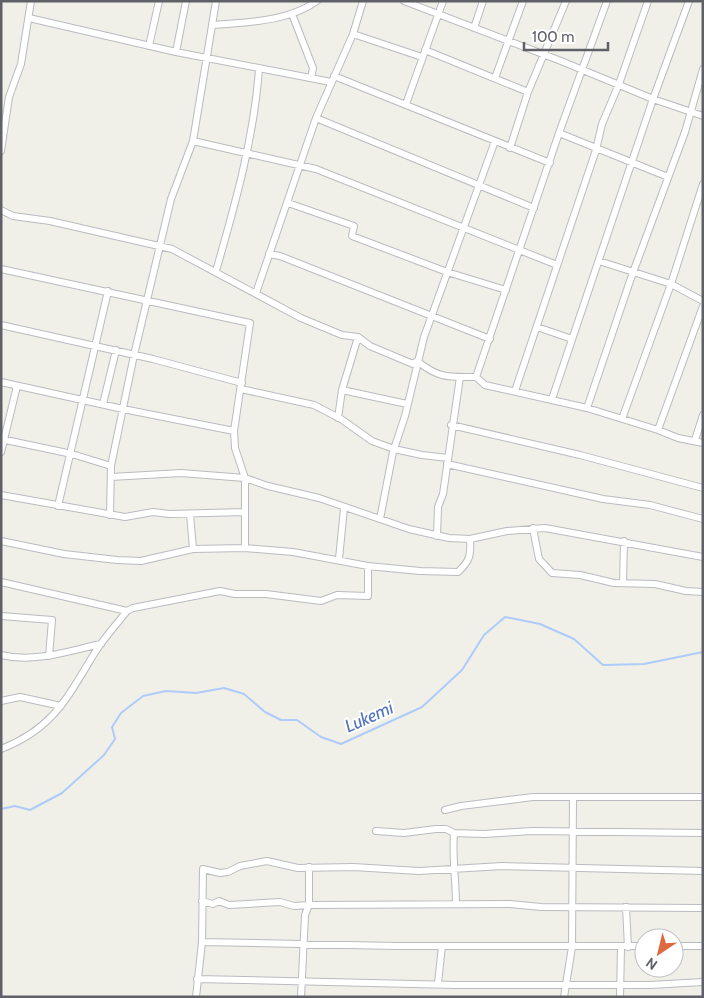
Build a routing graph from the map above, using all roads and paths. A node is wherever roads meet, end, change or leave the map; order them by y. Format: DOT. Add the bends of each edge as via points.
graph roads {
  1 [pos="31,1"];
  2 [pos="159,1"];
  3 [pos="186,1"];
  4 [pos="216,1"];
  5 [pos="302,1"];
  6 [pos="317,1"];
  7 [pos="363,1"];
  8 [pos="404,1"];
  9 [pos="443,1"];
  10 [pos="483,1"];
  11 [pos="523,1"];
  12 [pos="566,1"];
  13 [pos="607,1"];
  14 [pos="648,1"];
  15 [pos="689,1"];
  16 [pos="305,10"];
  17 [pos="292,14"];
  18 [pos="437,15"];
  19 [pos="29,18"];
  20 [pos="213,25"];
  21 [pos="474,28"];
  22 [pos="353,34"];
  23 [pos="509,42"];
  24 [pos="149,46"];
  25 [pos="176,52"];
  26 [pos="424,54"];
  27 [pos="543,54"];
  28 [pos="206,58"];
  29 [pos="703,69"];
  30 [pos="259,70"];
  31 [pos="581,70"];
  32 [pos="311,78"];
  33 [pos="495,78"];
  34 [pos="333,79"];
  35 [pos="619,84"];
  36 [pos="528,92"];
  37 [pos="1,96"];
  38 [pos="9,97"];
  39 [pos="653,99"];
  40 [pos="406,104"];
  41 [pos="690,112"];
  42 [pos="703,116"];
  43 [pos="316,118"];
  44 [pos="559,133"];
  45 [pos="193,141"];
  46 [pos="495,141"];
  47 [pos="510,148"];
  48 [pos="596,150"];
  49 [pos="1,151"];
  50 [pos="246,154"];
  51 [pos="632,162"];
  52 [pos="550,163"];
  53 [pos="300,164"];
  54 [pos="668,177"];
  55 [pos="703,184"];
  56 [pos="479,185"];
  57 [pos="288,202"];
  58 [pos="534,208"];
  59 [pos="1,210"];
  60 [pos="465,228"];
  61 [pos="158,246"];
  62 [pos="519,250"];
  63 [pos="269,254"];
  64 [pos="599,262"];
  65 [pos="557,264"];
  66 [pos="1,269"];
  67 [pos="216,271"];
  68 [pos="634,271"];
  69 [pos="447,272"];
  70 [pos="671,284"];
  71 [pos="506,290"];
  72 [pos="108,291"];
  73 [pos="256,293"];
  74 [pos="148,300"];
  75 [pos="703,301"];
  76 [pos="703,306"];
  77 [pos="431,317"];
  78 [pos="1,326"];
  79 [pos="537,327"];
  80 [pos="358,337"];
  81 [pos="572,338"];
  82 [pos="490,339"];
  83 [pos="96,346"];
  84 [pos="116,350"];
  85 [pos="134,355"];
  86 [pos="417,361"];
  87 [pos="460,377"];
  88 [pos="476,377"];
  89 [pos="1,382"];
  90 [pos="16,386"];
  91 [pos="241,386"];
  92 [pos="342,390"];
  93 [pos="514,391"];
  94 [pos="552,399"];
  95 [pos="83,400"];
  96 [pos="102,404"];
  97 [pos="407,404"];
  98 [pos="587,408"];
  99 [pos="123,409"];
  100 [pos="703,415"];
  101 [pos="338,418"];
  102 [pos="622,419"];
  103 [pos="452,425"];
  104 [pos="658,430"];
  105 [pos="234,431"];
  106 [pos="2,439"];
  107 [pos="695,440"];
  108 [pos="703,443"];
  109 [pos="394,449"];
  110 [pos="1,452"];
  111 [pos="72,454"];
  112 [pos="447,461"];
  113 [pos="112,466"];
  114 [pos="112,477"];
  115 [pos="244,478"];
  116 [pos="703,488"];
  117 [pos="1,495"];
  118 [pos="58,506"];
  119 [pos="344,508"];
  120 [pos="246,512"];
  121 [pos="190,514"];
  122 [pos="110,516"];
  123 [pos="380,519"];
  124 [pos="703,519"];
  125 [pos="533,528"];
  126 [pos="437,536"];
  127 [pos="470,538"];
  128 [pos="1,541"];
  129 [pos="624,541"];
  130 [pos="245,548"];
  131 [pos="193,549"];
  132 [pos="703,557"];
  133 [pos="339,558"];
  134 [pos="368,566"];
  135 [pos="1,582"];
  136 [pos="623,583"];
  137 [pos="703,592"];
  138 [pos="127,611"];
  139 [pos="1,616"];
  140 [pos="101,644"];
  141 [pos="1,655"];
  142 [pos="49,656"];
  143 [pos="1,701"];
  144 [pos="61,706"];
  145 [pos="1,748"];
  146 [pos="703,797"];
  147 [pos="573,798"];
  148 [pos="445,810"];
  149 [pos="376,831"];
  150 [pos="454,833"];
  151 [pos="573,833"];
  152 [pos="703,833"];
  153 [pos="309,867"];
  154 [pos="456,869"];
  155 [pos="572,869"];
  156 [pos="703,871"];
  157 [pos="202,901"];
  158 [pos="309,904"];
  159 [pos="456,905"];
  160 [pos="573,906"];
  161 [pos="626,907"];
  162 [pos="703,908"];
  163 [pos="202,942"];
  164 [pos="304,943"];
  165 [pos="442,946"];
  166 [pos="684,946"];
  167 [pos="703,946"];
  168 [pos="572,947"];
  169 [pos="621,947"];
  170 [pos="628,947"];
  171 [pos="634,947"];
  172 [pos="197,979"];
  173 [pos="301,982"];
  174 [pos="703,982"];
  175 [pos="438,984"];
  176 [pos="621,984"];
  177 [pos="564,985"];
  178 [pos="196,997"];
  179 [pos="300,997"];
  180 [pos="564,997"];
  181 [pos="620,997"];
  1 -- 19 [label="street"];
  2 -- 24 [label="street"];
  3 -- 25 [label="street"];
  4 -- 20 [label="street"];
  5 -- 16 [label="street"];
  6 -- 16 [label="street"];
  7 -- 22 [label="street"];
  8 -- 18 [label="street"];
  9 -- 18 [label="street"];
  10 -- 21 [label="street"];
  11 -- 23 [label="street"];
  12 -- 27 [label="street"];
  13 -- 31 [label="street"];
  14 -- 35 [label="street"];
  15 -- 39 [label="street"];
  16 -- 17 [label="street"];
  17 -- 20 [label="street"];
  17 -- 32 [label="street" via="313,68"];
  18 -- 21 [label="street"];
  18 -- 26 [label="street"];
  19 -- 24 [label="street"];
  19 -- 38 [label="street" via="21,64"];
  20 -- 28 [label="street"];
  21 -- 23 [label="street"];
  22 -- 26 [label="street"];
  22 -- 34 [label="street"];
  23 -- 27 [label="street"];
  23 -- 33 [label="street"];
  24 -- 25 [label="street"];
  25 -- 28 [label="street"];
  26 -- 33 [label="street"];
  26 -- 40 [label="street"];
  27 -- 31 [label="street"];
  27 -- 36 [label="street"];
  28 -- 30 [label="street"];
  28 -- 45 [label="street"];
  29 -- 41 [label="street"];
  30 -- 32 [label="street"];
  30 -- 50 [label="street"];
  31 -- 35 [label="street"];
  31 -- 44 [label="street"];
  32 -- 34 [label="street"];
  33 -- 36 [label="street"];
  34 -- 40 [label="street"];
  34 -- 43 [label="street"];
  35 -- 39 [label="street"];
  35 -- 48 [label="street" via="602,124"];
  36 -- 47 [label="street"];
  37 -- 38 [label="street"];
  38 -- 49 [label="street"];
  39 -- 41 [label="street"];
  39 -- 51 [label="street"];
  40 -- 46 [label="street"];
  41 -- 42 [label="street"];
  41 -- 54 [label="street"];
  43 -- 53 [label="street"];
  43 -- 56 [label="street"];
  44 -- 48 [label="street"];
  44 -- 52 [label="street"];
  45 -- 50 [label="street"];
  45 -- 61 [label="street" via="171,199"];
  46 -- 47 [label="street"];
  46 -- 56 [label="street"];
  47 -- 52 [label="street"];
  48 -- 51 [label="street"];
  48 -- 65 [label="street"];
  50 -- 53 [label="street"];
  50 -- 67 [label="street"];
  51 -- 54 [label="street"];
  51 -- 64 [label="street"];
  52 -- 58 [label="street"];
  53 -- 57 [label="street"];
  53 -- 60 [label="street"];
  54 -- 68 [label="street"];
  55 -- 70 [label="street"];
  56 -- 58 [label="street"];
  56 -- 60 [label="street"];
  57 -- 63 [label="street"];
  57 -- 69 [label="street" via="354,226 352,236"];
  58 -- 62 [label="street"];
  59 -- 61 [label="street" via="12,216 50,221"];
  60 -- 62 [label="street"];
  60 -- 69 [label="street"];
  61 -- 67 [label="street" via="172,249"];
  61 -- 74 [label="street"];
  62 -- 65 [label="street"];
  62 -- 71 [label="street"];
  63 -- 73 [label="street"];
  63 -- 77 [label="street"];
  64 -- 68 [label="street"];
  64 -- 81 [label="street"];
  65 -- 79 [label="street"];
  66 -- 72 [label="street"];
  67 -- 73 [label="street"];
  68 -- 70 [label="street"];
  68 -- 98 [label="street"];
  69 -- 71 [label="street"];
  69 -- 77 [label="street"];
  70 -- 75 [label="street"];
  70 -- 102 [label="street"];
  71 -- 82 [label="street"];
  72 -- 74 [label="street"];
  72 -- 83 [label="street"];
  73 -- 80 [label="street" via="301,318"];
  74 -- 85 [label="street"];
  74 -- 91 [label="street" via="250,323"];
  76 -- 104 [label="street"];
  77 -- 82 [label="street"];
  77 -- 86 [label="street"];
  78 -- 83 [label="street"];
  79 -- 81 [label="street"];
  79 -- 93 [label="street"];
  80 -- 86 [label="street" via="370,346 413,364"];
  80 -- 92 [label="street"];
  81 -- 94 [label="street"];
  82 -- 88 [label="street"];
  83 -- 84 [label="street"];
  83 -- 95 [label="street"];
  84 -- 85 [label="street"];
  84 -- 96 [label="street"];
  85 -- 91 [label="street"];
  85 -- 99 [label="street"];
  86 -- 87 [label="street" via="433,373"];
  86 -- 97 [label="street"];
  87 -- 88 [label="street"];
  87 -- 103 [label="street"];
  88 -- 93 [label="street" via="485,385"];
  89 -- 90 [label="street"];
  90 -- 95 [label="street"];
  90 -- 106 [label="street"];
  91 -- 101 [label="street" via="314,405"];
  91 -- 105 [label="street"];
  92 -- 97 [label="street"];
  92 -- 101 [label="street"];
  93 -- 94 [label="street"];
  94 -- 98 [label="street"];
  95 -- 96 [label="street"];
  95 -- 111 [label="street"];
  96 -- 99 [label="street"];
  97 -- 109 [label="street"];
  98 -- 102 [label="street"];
  99 -- 105 [label="street"];
  99 -- 113 [label="street"];
  100 -- 107 [label="street"];
  101 -- 109 [label="street" via="372,441"];
  102 -- 104 [label="street"];
  103 -- 112 [label="street"];
  103 -- 116 [label="street" via="580,454"];
  104 -- 107 [label="street" via="678,438"];
  105 -- 115 [label="street" via="234,448"];
  106 -- 110 [label="street"];
  106 -- 111 [label="street"];
  107 -- 108 [label="street"];
  109 -- 112 [label="street"];
  109 -- 123 [label="street"];
  111 -- 113 [label="street"];
  111 -- 118 [label="street"];
  112 -- 124 [label="street" via="603,499 650,505"];
  112 -- 126 [label="street" via="438,507"];
  113 -- 114 [label="street"];
  114 -- 115 [label="street" via="180,473"];
  114 -- 122 [label="street"];
  115 -- 119 [label="street"];
  115 -- 120 [label="street"];
  117 -- 118 [label="street"];
  118 -- 122 [label="street"];
  119 -- 123 [label="street"];
  119 -- 133 [label="street"];
  120 -- 121 [label="street"];
  120 -- 130 [label="street"];
  121 -- 122 [label="street" via="153,512"];
  121 -- 131 [label="street"];
  123 -- 126 [label="street"];
  125 -- 127 [label="street"];
  125 -- 129 [label="street"];
  125 -- 136 [label="street" via="539,559 552,573 580,574"];
  126 -- 127 [label="street"];
  127 -- 134 [label="street" via="471,555 458,572 420,572"];
  128 -- 131 [label="street" via="64,554 141,561"];
  129 -- 132 [label="street"];
  129 -- 136 [label="street"];
  130 -- 131 [label="street"];
  130 -- 133 [label="street"];
  133 -- 134 [label="street"];
  134 -- 138 [label="street" via="368,596 337,595 321,601 220,591"];
  135 -- 138 [label="street"];
  136 -- 137 [label="street" via="655,584"];
  138 -- 140 [label="street"];
  139 -- 142 [label="street" via="52,620"];
  140 -- 142 [label="street"];
  140 -- 144 [label="street"];
  141 -- 142 [label="street" via="21,658"];
  143 -- 144 [label="street" via="20,697"];
  144 -- 145 [label="street" via="53,718 24,739"];
  146 -- 147 [label="street"];
  147 -- 148 [label="street" via="514,798"];
  147 -- 151 [label="street"];
  149 -- 150 [label="street" via="404,833 446,829"];
  150 -- 151 [label="street"];
  150 -- 154 [label="street" via="452,856"];
  151 -- 152 [label="street"];
  151 -- 155 [label="street"];
  153 -- 154 [label="street" via="418,871"];
  153 -- 157 [label="street" via="285,867 267,861 220,873 203,869"];
  153 -- 158 [label="street"];
  154 -- 155 [label="street" via="502,866"];
  154 -- 159 [label="street"];
  155 -- 156 [label="street"];
  155 -- 160 [label="street"];
  157 -- 158 [label="street" via="229,905"];
  157 -- 163 [label="street"];
  158 -- 159 [label="street"];
  158 -- 164 [label="street" via="305,915"];
  159 -- 160 [label="street"];
  160 -- 161 [label="street"];
  160 -- 168 [label="street"];
  161 -- 162 [label="street"];
  161 -- 170 [label="street"];
  163 -- 164 [label="street"];
  163 -- 172 [label="street"];
  164 -- 165 [label="street"];
  164 -- 173 [label="street"];
  165 -- 168 [label="street"];
  165 -- 175 [label="street"];
  166 -- 167 [label="street"];
  168 -- 169 [label="street"];
  168 -- 177 [label="street"];
  169 -- 170 [label="street"];
  169 -- 176 [label="street"];
  170 -- 171 [label="street"];
  172 -- 173 [label="street"];
  172 -- 178 [label="street"];
  173 -- 175 [label="street"];
  173 -- 179 [label="street"];
  174 -- 176 [label="street"];
  175 -- 177 [label="street"];
  176 -- 177 [label="street"];
  176 -- 181 [label="street"];
  177 -- 180 [label="street"];
}
